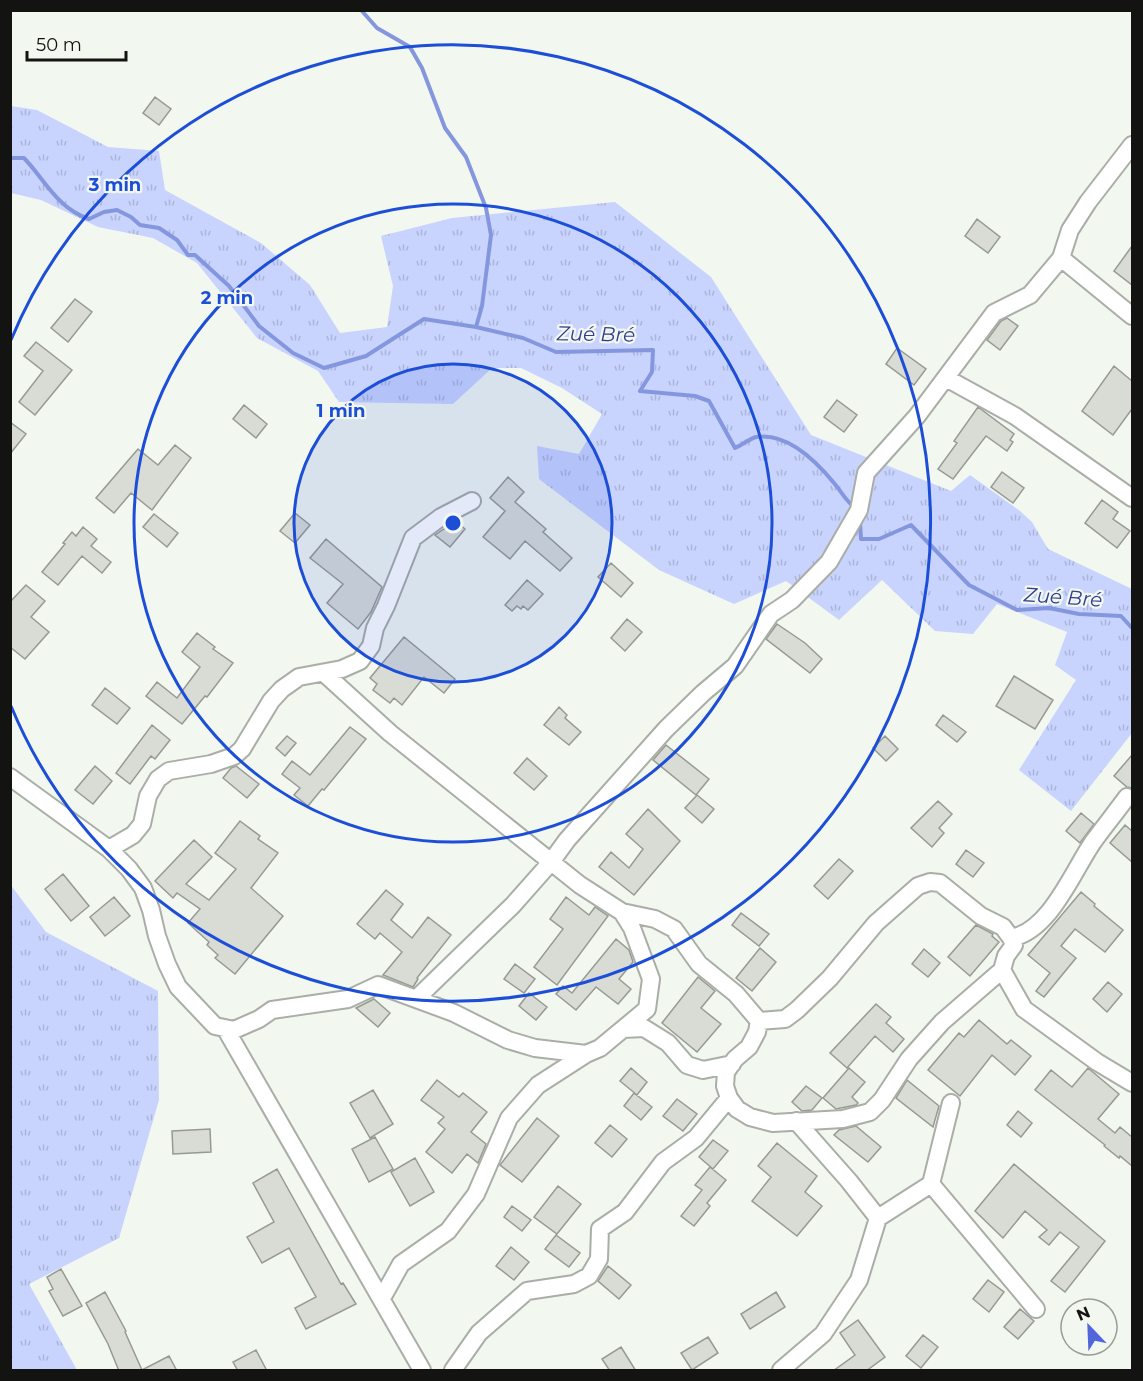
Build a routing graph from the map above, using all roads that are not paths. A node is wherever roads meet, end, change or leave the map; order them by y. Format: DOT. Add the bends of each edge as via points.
graph roads {
  1 [pos="1132,144"];
  2 [pos="1061,258"];
  3 [pos="1132,316"];
  4 [pos="946,378"];
  5 [pos="1132,498"];
  6 [pos="472,501"];
  7 [pos="324,673"];
  8 [pos="12,781"];
  9 [pos="1127,797"];
  10 [pos="109,849"];
  11 [pos="551,862"];
  12 [pos="622,912"];
  13 [pos="1011,938"];
  14 [pos="1002,970"];
  15 [pos="416,999"];
  16 [pos="759,1020"];
  17 [pos="225,1028"];
  18 [pos="623,1029"];
  19 [pos="586,1054"];
  20 [pos="732,1064"];
  21 [pos="1132,1083"];
  22 [pos="729,1098"];
  23 [pos="951,1103"];
  24 [pos="796,1121"];
  25 [pos="931,1184"];
  26 [pos="878,1218"];
  27 [pos="382,1298"];
  28 [pos="1036,1309"];
  29 [pos="422,1371"];
  30 [pos="453,1371"];
  31 [pos="781,1371"];
  1 -- 2 [label="street" via="1070,230"];
  2 -- 3 [label="street"];
  2 -- 4 [label="street" via="1030,296 994,313"];
  4 -- 5 [label="street" via="1015,416"];
  4 -- 11 [label="street" via="866,473 859,510 829,562 792,600 771,614 735,666 666,729"];
  6 -- 7 [label="street" via="441,516 414,538 371,646 360,661"];
  7 -- 10 [label="street" via="299,677 282,689 243,749 234,756 169,771 158,779 148,796 138,830"];
  7 -- 11 [label="street" via="390,734"];
  8 -- 10 [label="street"];
  9 -- 13 [label="street" via="1048,912 1036,925"];
  10 -- 17 [label="street" via="143,888 178,987 215,1026"];
  11 -- 12 [label="street"];
  11 -- 15 [label="street" via="513,905"];
  12 -- 16 [label="street" via="655,919 674,929 699,964 736,994"];
  12 -- 18 [label="street" via="651,980 646,1009"];
  13 -- 14 [label="street" via="1014,945"];
  13 -- 16 [label="street" via="1003,927 940,883 930,882 918,886 876,923 797,1011 785,1019"];
  14 -- 21 [label="street" via="1024,1010"];
  14 -- 24 [label="street" via="942,1022 870,1112 843,1119"];
  15 -- 17 [label="street" via="378,985 348,999 272,1010 234,1030"];
  15 -- 19 [label="street" via="508,1040 535,1048"];
  16 -- 20 [label="street" via="749,1047"];
  17 -- 27 [label="street"];
  18 -- 19 [label="street"];
  18 -- 20 [label="street" via="644,1028 668,1043 687,1065 703,1070"];
  19 -- 27 [label="street" via="538,1085 509,1118 476,1194 448,1231 401,1264"];
  20 -- 22 [label="street" via="726,1072"];
  22 -- 24 [label="street" via="750,1117 773,1123"];
  22 -- 30 [label="street" via="696,1138 663,1162 625,1212 600,1229 599,1259 589,1276 574,1284 527,1291 479,1333"];
  23 -- 25 [label="street"];
  24 -- 26 [label="street"];
  25 -- 26 [label="street"];
  25 -- 28 [label="street"];
  26 -- 31 [label="street" via="859,1280 824,1334"];
  27 -- 29 [label="street"];
}
